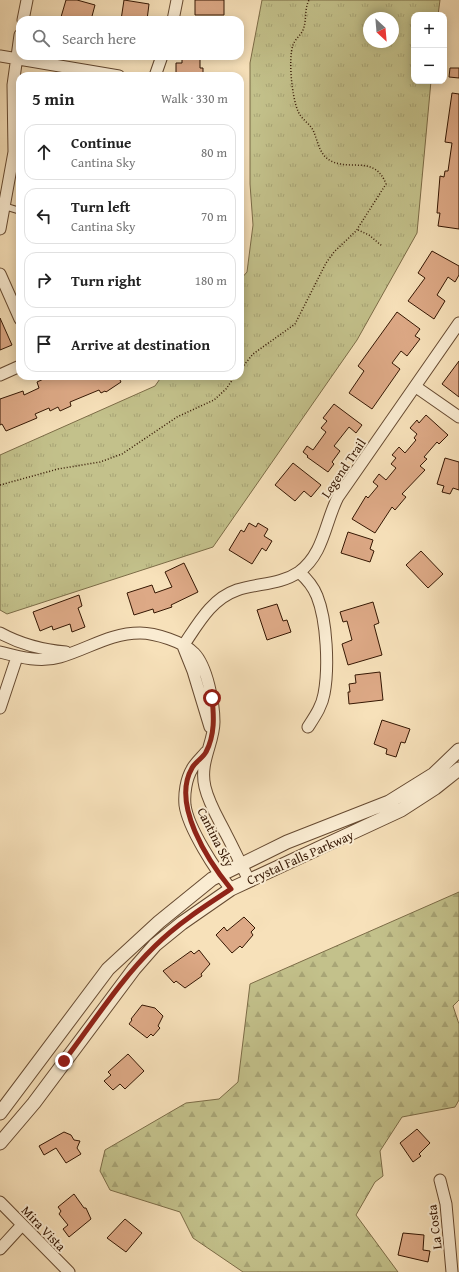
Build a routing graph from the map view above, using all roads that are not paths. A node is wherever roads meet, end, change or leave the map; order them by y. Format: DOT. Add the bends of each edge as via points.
graph roads {
  1 [pos="27,0"];
  2 [pos="177,0"];
  3 [pos="24,16"];
  4 [pos="174,16"];
  5 [pos="16,53"];
  6 [pos="0,56"];
  7 [pos="15,58"];
  8 [pos="27,60"];
  9 [pos="161,60"];
  10 [pos="96,72"];
  11 [pos="156,72"];
  12 [pos="4,206"];
  13 [pos="16,210"];
  14 [pos="0,229"];
  15 [pos="0,274"];
  16 [pos="16,310"];
  17 [pos="459,323"];
  18 [pos="16,368"];
  19 [pos="0,375"];
  20 [pos="416,387"];
  21 [pos="459,417"];
  22 [pos="299,572"];
  23 [pos="0,633"];
  24 [pos="183,646"];
  25 [pos="0,652"];
  26 [pos="71,652"];
  27 [pos="17,657"];
  28 [pos="0,708"];
  29 [pos="308,727"];
  30 [pos="459,750"];
  31 [pos="206,752"];
  32 [pos="459,769"];
  33 [pos="241,865"];
  34 [pos="219,875"];
  35 [pos="249,880"];
  36 [pos="231,889"];
  37 [pos="78,1008"];
  38 [pos="95,1020"];
  39 [pos="0,1113"];
  40 [pos="0,1143"];
  41 [pos="440,1180"];
  42 [pos="0,1202"];
  43 [pos="22,1225"];
  44 [pos="0,1249"];
  45 [pos="69,1272"];
  46 [pos="452,1272"];
  1 -- 3 [label="street"];
  2 -- 4 [label="street"];
  5 -- 7 [label="street"];
  6 -- 7 [label="street"];
  7 -- 12 [label="street" via="14,152"];
  8 -- 10 [label="street"];
  9 -- 11 [label="street"];
  12 -- 13 [label="lane"];
  12 -- 14 [label="street"];
  15 -- 16 [label="street"];
  17 -- 20 [label="street, Legend Trail"];
  18 -- 19 [label="street"];
  20 -- 21 [label="street"];
  20 -- 22 [label="street, Legend Trail" via="338,497 322,543"];
  22 -- 24 [label="street, Legend Trail" via="273,583 226,595 205,614"];
  22 -- 29 [label="street" via="310,582 318,597 325,637 324,693 320,707"];
  23 -- 26 [label="street" via="39,649"];
  24 -- 26 [label="street" via="162,636 143,633 123,634"];
  24 -- 31 [label="street, Cantina Sky" via="212,734"];
  25 -- 27 [label="street"];
  26 -- 27 [label="street" via="59,658"];
  27 -- 28 [label="street"];
  30 -- 33 [label="street, Crystal Falls Parkway" via="434,774 389,802 287,842"];
  31 -- 33 [label="street, Cantina Sky" via="204,785 208,798"];
  31 -- 34 [label="street, Cantina Sky" via="192,768 186,784 185,804 192,826"];
  32 -- 35 [label="street, Crystal Falls Parkway" via="401,810"];
  33 -- 34 [label="street, Crystal Falls Parkway"];
  33 -- 35 [label="street, Cantina Sky"];
  34 -- 36 [label="street, Cantina Sky"];
  34 -- 37 [label="street, Crystal Falls Parkway" via="159,922 108,969"];
  35 -- 36 [label="street, Crystal Falls Parkway"];
  36 -- 38 [label="street, Crystal Falls Parkway" via="155,945"];
  37 -- 38 [label="street"];
  37 -- 39 [label="street, Crystal Falls Parkway"];
  38 -- 40 [label="street, Crystal Falls Parkway" via="34,1103"];
  41 -- 46 [label="street, La Costa" via="446,1204"];
  42 -- 43 [label="street, Mira Vista"];
  43 -- 44 [label="street"];
  43 -- 45 [label="street, Mira Vista"];
}
